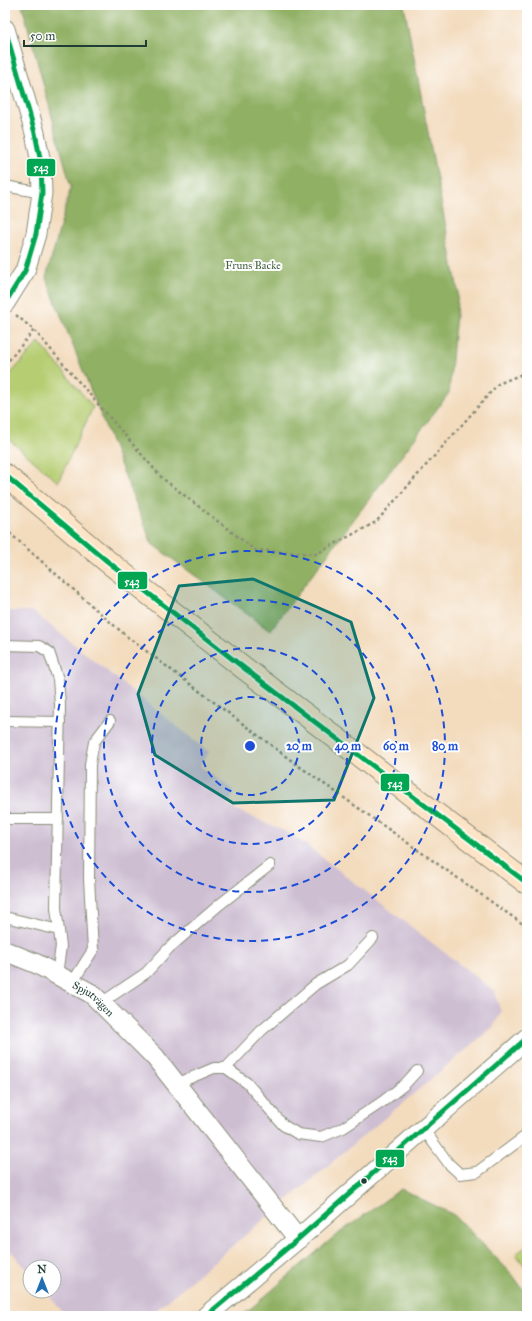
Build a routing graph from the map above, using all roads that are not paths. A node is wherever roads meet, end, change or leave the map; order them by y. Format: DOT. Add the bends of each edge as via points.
graph roads {
  1 [pos="5,29"];
  2 [pos="5,186"];
  3 [pos="42,192"];
  4 [pos="10,308"];
  5 [pos="5,475"];
  6 [pos="5,645"];
  7 [pos="5,720"];
  8 [pos="110,721"];
  9 [pos="60,722"];
  10 [pos="5,819"];
  11 [pos="58,819"];
  12 [pos="270,865"];
  13 [pos="527,883"];
  14 [pos="5,918"];
  15 [pos="59,930"];
  16 [pos="374,938"];
  17 [pos="5,951"];
  18 [pos="64,979"];
  19 [pos="101,1003"];
  20 [pos="527,1038"];
  21 [pos="226,1068"];
  22 [pos="417,1071"];
  23 [pos="176,1084"];
  24 [pos="424,1130"];
  25 [pos="527,1135"];
  26 [pos="298,1239"];
  27 [pos="206,1316"];
  1 -- 3 [label="street" via="35,133 41,163"];
  2 -- 3 [label="lane"];
  3 -- 4 [label="street" via="36,234"];
  5 -- 13 [label="street" via="119,571"];
  6 -- 9 [label="lane" via="39,646 49,652 58,679"];
  7 -- 9 [label="lane"];
  8 -- 18 [label="lane" via="94,742 90,764 89,879 92,950"];
  9 -- 11 [label="lane"];
  10 -- 11 [label="lane"];
  11 -- 15 [label="lane" via="56,908"];
  12 -- 19 [label="lane" via="174,943 146,973"];
  14 -- 15 [label="lane"];
  15 -- 18 [label="lane"];
  16 -- 21 [label="lane" via="348,965 316,984 261,1031"];
  17 -- 18 [label="street, Spjutvägen"];
  18 -- 19 [label="street, Spjutvägen" via="92,994"];
  19 -- 23 [label="street, Spjutvägen" via="155,1057"];
  20 -- 24 [label="street"];
  21 -- 22 [label="lane" via="247,1083 283,1125 298,1134 321,1137 343,1128 382,1102"];
  21 -- 23 [label="lane" via="214,1068"];
  23 -- 26 [label="street, Spjutvägen"];
  24 -- 25 [label="lane" via="449,1164 460,1174 477,1172"];
  24 -- 26 [label="street"];
  26 -- 27 [label="street"];
}
